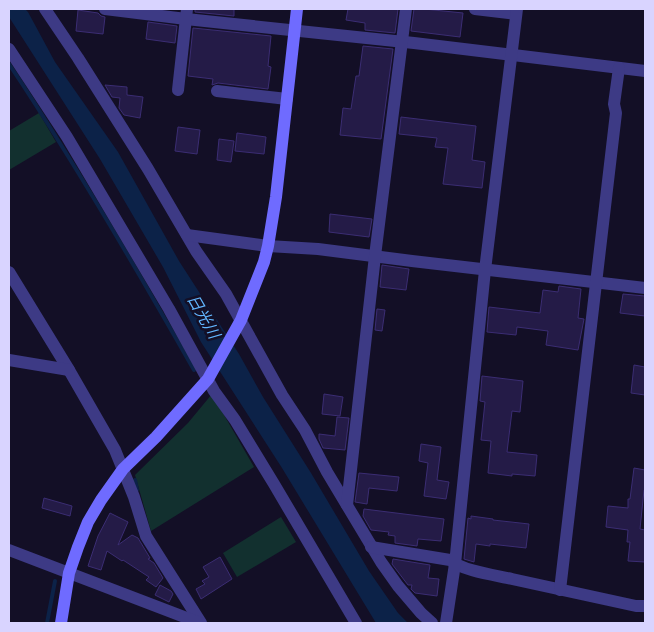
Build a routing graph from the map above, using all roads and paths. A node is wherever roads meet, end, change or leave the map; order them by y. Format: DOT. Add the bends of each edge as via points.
graph roads {
  1 [pos="46,9"];
  2 [pos="105,9"];
  3 [pos="297,9"];
  4 [pos="406,9"];
  5 [pos="475,9"];
  6 [pos="517,11"];
  7 [pos="186,14"];
  8 [pos="295,31"];
  9 [pos="402,42"];
  10 [pos="9,49"];
  11 [pos="511,56"];
  12 [pos="619,68"];
  13 [pos="645,71"];
  14 [pos="178,90"];
  15 [pos="217,90"];
  16 [pos="287,99"];
  17 [pos="186,235"];
  18 [pos="268,246"];
  19 [pos="375,256"];
  20 [pos="485,270"];
  21 [pos="9,272"];
  22 [pos="596,283"];
  23 [pos="645,288"];
  24 [pos="241,320"];
  25 [pos="9,360"];
  26 [pos="69,370"];
  27 [pos="208,379"];
  28 [pos="123,469"];
  29 [pos="347,505"];
  30 [pos="371,547"];
  31 [pos="9,550"];
  32 [pos="455,564"];
  33 [pos="69,573"];
  34 [pos="560,590"];
  35 [pos="645,606"];
  36 [pos="352,622"];
  37 [pos="60,623"];
  38 [pos="200,623"];
  39 [pos="432,623"];
  40 [pos="446,623"];
  1 -- 17 [label="street" via="144,162"];
  2 -- 7 [label="street"];
  3 -- 8 [label="street"];
  4 -- 9 [label="street"];
  5 -- 6 [label="street"];
  6 -- 11 [label="street"];
  7 -- 8 [label="street"];
  7 -- 14 [label="street"];
  8 -- 9 [label="street"];
  8 -- 16 [label="street"];
  9 -- 11 [label="street"];
  9 -- 19 [label="street"];
  10 -- 27 [label="street" via="67,137"];
  11 -- 12 [label="street"];
  11 -- 20 [label="street"];
  12 -- 13 [label="street"];
  12 -- 22 [label="street"];
  15 -- 16 [label="street"];
  16 -- 18 [label="street"];
  17 -- 18 [label="street"];
  17 -- 24 [label="street"];
  18 -- 19 [label="street"];
  18 -- 24 [label="street"];
  19 -- 20 [label="street"];
  19 -- 29 [label="street"];
  20 -- 22 [label="street"];
  20 -- 32 [label="street"];
  21 -- 26 [label="street"];
  22 -- 23 [label="street"];
  22 -- 34 [label="street"];
  24 -- 27 [label="street"];
  24 -- 29 [label="street"];
  25 -- 26 [label="street"];
  26 -- 28 [label="street"];
  27 -- 28 [label="street"];
  27 -- 36 [label="street" via="274,484"];
  28 -- 33 [label="street" via="88,522"];
  28 -- 38 [label="street" via="146,536"];
  29 -- 30 [label="street"];
  30 -- 32 [label="street" via="450,560"];
  30 -- 39 [label="street" via="398,586"];
  31 -- 33 [label="street"];
  32 -- 34 [label="street"];
  32 -- 40 [label="street"];
  33 -- 37 [label="street"];
  33 -- 38 [label="street"];
  34 -- 35 [label="street"];
}
